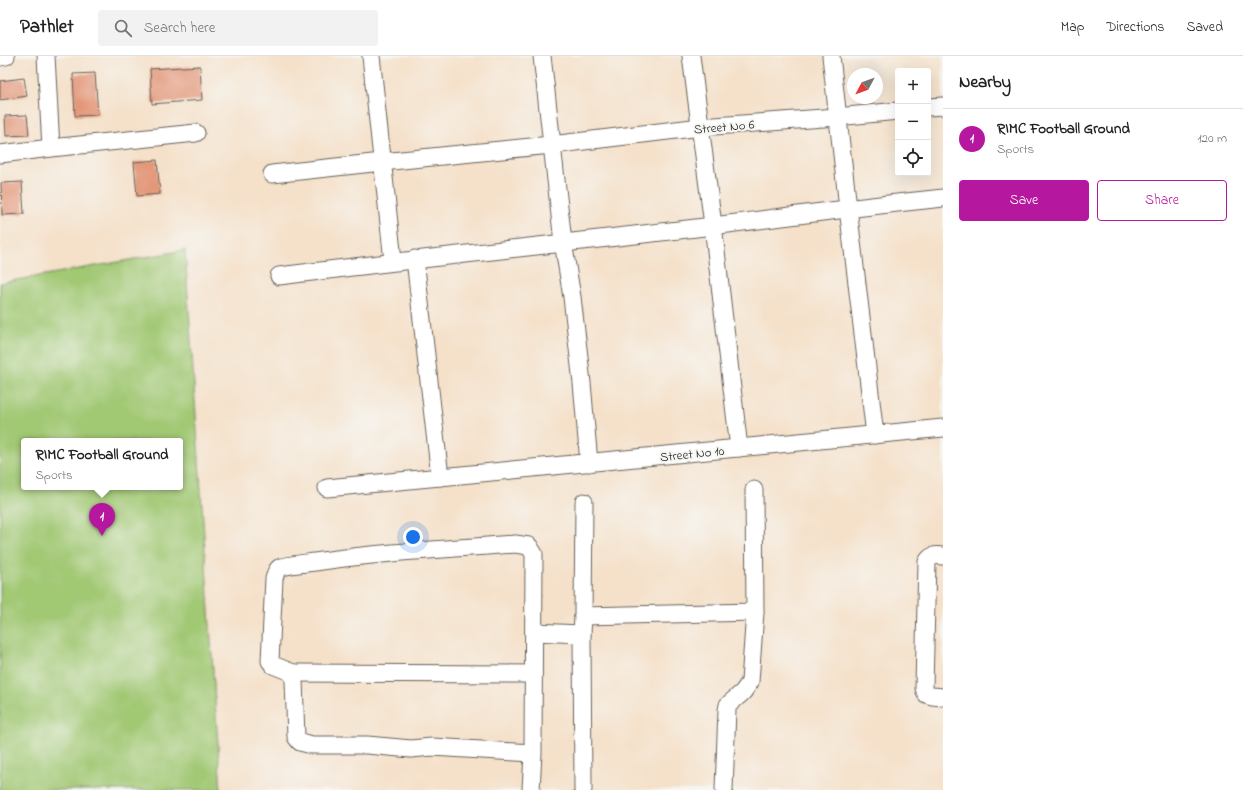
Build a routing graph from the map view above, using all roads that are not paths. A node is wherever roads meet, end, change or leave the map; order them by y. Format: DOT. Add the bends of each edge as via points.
graph roads {
  1 [pos="6,56"];
  2 [pos="46,56"];
  3 [pos="371,56"];
  4 [pos="542,56"];
  5 [pos="691,56"];
  6 [pos="831,56"];
  7 [pos="0,57"];
  8 [pos="943,106"];
  9 [pos="931,107"];
  10 [pos="895,111"];
  11 [pos="837,117"];
  12 [pos="701,127"];
  13 [pos="196,133"];
  14 [pos="551,145"];
  15 [pos="52,148"];
  16 [pos="0,154"];
  17 [pos="382,162"];
  18 [pos="272,174"];
  19 [pos="943,198"];
  20 [pos="848,208"];
  21 [pos="713,225"];
  22 [pos="563,242"];
  23 [pos="415,259"];
  24 [pos="393,261"];
  25 [pos="279,276"];
  26 [pos="943,428"];
  27 [pos="875,435"];
  28 [pos="739,448"];
  29 [pos="589,463"];
  30 [pos="440,477"];
  31 [pos="327,488"];
  32 [pos="754,490"];
  33 [pos="584,502"];
  34 [pos="943,556"];
  35 [pos="755,612"];
  36 [pos="583,616"];
  37 [pos="534,632"];
  38 [pos="582,634"];
  39 [pos="293,673"];
  40 [pos="533,674"];
  41 [pos="943,697"];
  42 [pos="533,753"];
  43 [pos="531,790"];
  44 [pos="583,790"];
  45 [pos="591,790"];
  46 [pos="724,790"];
  1 -- 7 [label="street"];
  2 -- 15 [label="street"];
  3 -- 17 [label="street"];
  4 -- 14 [label="street"];
  5 -- 12 [label="street"];
  6 -- 11 [label="street"];
  8 -- 9 [label="street"];
  10 -- 11 [label="street, Street No 6"];
  11 -- 12 [label="street, Street No 6"];
  11 -- 20 [label="street"];
  12 -- 14 [label="street, Street No 6"];
  12 -- 21 [label="street"];
  13 -- 15 [label="street"];
  14 -- 17 [label="street, Street No 6"];
  14 -- 22 [label="street"];
  15 -- 16 [label="street"];
  17 -- 18 [label="street, Street No 6"];
  17 -- 24 [label="street"];
  19 -- 20 [label="street"];
  20 -- 21 [label="street"];
  20 -- 27 [label="street"];
  21 -- 22 [label="street"];
  21 -- 28 [label="street"];
  22 -- 23 [label="street"];
  22 -- 29 [label="street" via="572,297"];
  23 -- 24 [label="street"];
  23 -- 30 [label="street"];
  24 -- 25 [label="street"];
  26 -- 27 [label="street, Street No 10"];
  27 -- 28 [label="street, Street No 10"];
  28 -- 29 [label="street, Street No 10"];
  29 -- 30 [label="street, Street No 10"];
  30 -- 31 [label="street, Street No 10"];
  32 -- 35 [label="street"];
  33 -- 36 [label="street"];
  34 -- 41 [label="street" via="935,555 927,562 924,688 926,694"];
  35 -- 36 [label="street"];
  35 -- 46 [label="street" via="750,682 726,710"];
  36 -- 38 [label="street"];
  37 -- 38 [label="street"];
  37 -- 39 [label="street" via="534,554 529,546 515,544 408,551 288,566 279,568 274,579 270,661 273,665"];
  37 -- 40 [label="street"];
  38 -- 44 [label="street"];
  39 -- 40 [label="street"];
  39 -- 42 [label="street" via="296,737 300,742"];
  40 -- 42 [label="street"];
  42 -- 43 [label="street"];
  44 -- 45 [label="street"];
}
